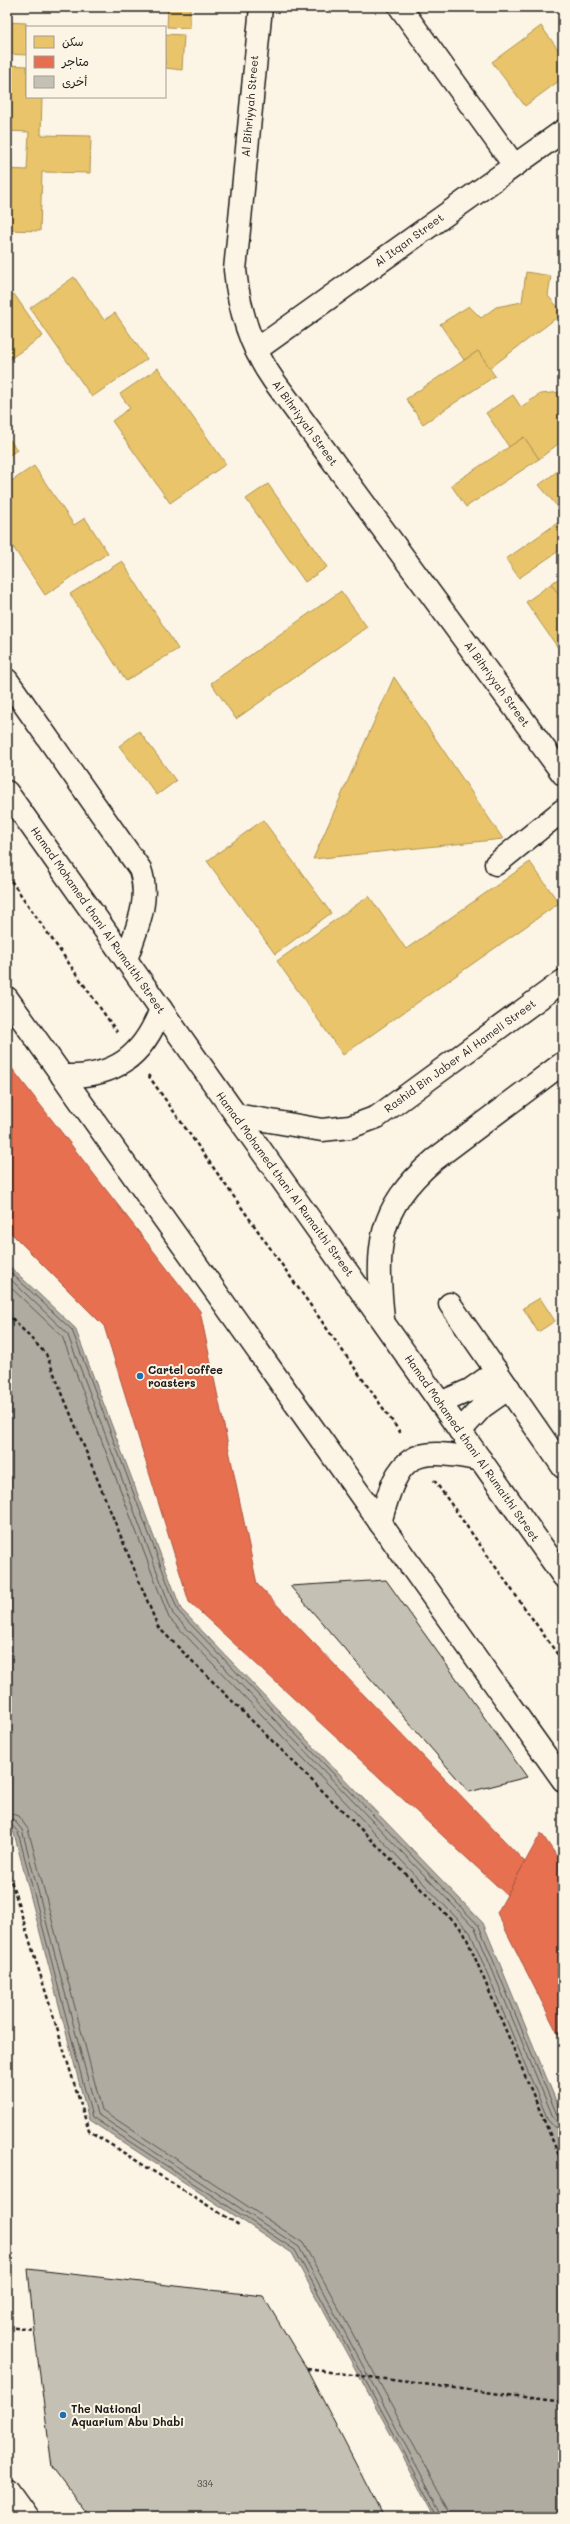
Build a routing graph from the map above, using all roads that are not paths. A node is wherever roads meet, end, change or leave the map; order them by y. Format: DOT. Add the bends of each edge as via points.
graph roads {
  1 [pos="261,7"];
  2 [pos="400,7"];
  3 [pos="563,130"];
  4 [pos="514,165"];
  5 [pos="256,350"];
  6 [pos="7,680"];
  7 [pos="563,774"];
  8 [pos="7,792"];
  9 [pos="563,810"];
  10 [pos="496,864"];
  11 [pos="126,960"];
  12 [pos="563,981"];
  13 [pos="7,998"];
  14 [pos="161,1009"];
  15 [pos="563,1063"];
  16 [pos="62,1076"];
  17 [pos="236,1115"];
  18 [pos="450,1304"];
  19 [pos="383,1319"];
  20 [pos="503,1380"];
  21 [pos="440,1402"];
  22 [pos="460,1430"];
  23 [pos="481,1460"];
  24 [pos="563,1468"];
  25 [pos="380,1523"];
  26 [pos="563,1576"];
  27 [pos="563,1780"];
  28 [pos="7,2489"];
  29 [pos="27,2517"];
  1 -- 5 [label="street, Al Bihriyyah Street" via="235,270 238,298 245,325"];
  2 -- 4 [label="street"];
  3 -- 4 [label="street, Al Itqan Street"];
  4 -- 5 [label="street, Al Itqan Street"];
  5 -- 7 [label="street, Al Bihriyyah Street" via="274,381"];
  6 -- 11 [label="street" via="140,869 144,882 143,910"];
  8 -- 11 [label="street, Hamad Mohamed thani Al Rumaithi Street"];
  9 -- 10 [label="street"];
  11 -- 14 [label="street, Hamad Mohamed thani Al Rumaithi Street"];
  12 -- 17 [label="street, Rashid Bin Jaber Al Hameli Street" via="377,1117 350,1127 322,1130"];
  13 -- 16 [label="street"];
  14 -- 16 [label="street" via="149,1036 133,1055 118,1066 100,1073"];
  14 -- 17 [label="street, Hamad Mohamed thani Al Rumaithi Street"];
  15 -- 19 [label="street" via="434,1160 415,1177 399,1197 387,1219 380,1243 378,1268"];
  16 -- 25 [label="street"];
  17 -- 19 [label="street, Hamad Mohamed thani Al Rumaithi Street"];
  18 -- 20 [label="street"];
  19 -- 21 [label="street, Hamad Mohamed thani Al Rumaithi Street"];
  20 -- 21 [label="street"];
  20 -- 22 [label="street"];
  20 -- 24 [label="street"];
  21 -- 22 [label="street, Hamad Mohamed thani Al Rumaithi Street"];
  22 -- 23 [label="street, Hamad Mohamed thani Al Rumaithi Street"];
  23 -- 25 [label="street" via="433,1453 417,1456 404,1465 395,1477"];
  23 -- 26 [label="street, Hamad Mohamed thani Al Rumaithi Street"];
  25 -- 27 [label="street"];
  28 -- 29 [label="street"];
}
